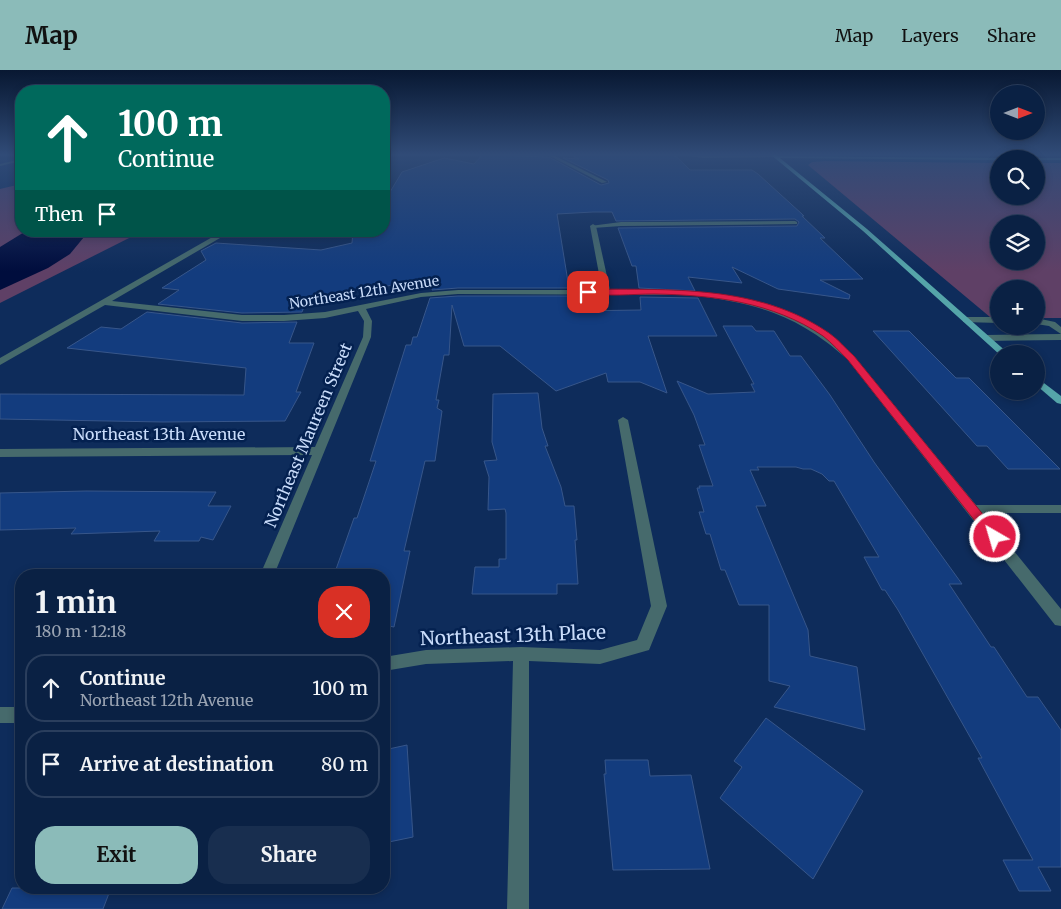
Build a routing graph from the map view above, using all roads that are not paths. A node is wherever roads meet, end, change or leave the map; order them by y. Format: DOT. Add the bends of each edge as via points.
graph roads {
  1 [pos="820,193"];
  2 [pos="795,224"];
  3 [pos="216,237"];
  4 [pos="606,291"];
  5 [pos="102,302"];
  6 [pos="361,308"];
  7 [pos="966,320"];
  8 [pos="990,320"];
  9 [pos="1045,323"];
  10 [pos="1061,331"];
  11 [pos="1061,337"];
  12 [pos="986,338"];
  13 [pos="994,345"];
  14 [pos="0,362"];
  15 [pos="1045,388"];
  16 [pos="1061,401"];
  17 [pos="623,420"];
  18 [pos="319,451"];
  19 [pos="0,453"];
  20 [pos="973,509"];
  21 [pos="1061,509"];
  22 [pos="270,569"];
  23 [pos="1061,620"];
  24 [pos="521,654"];
  25 [pos="390,663"];
  26 [pos="0,715"];
  27 [pos="15,715"];
  28 [pos="518,909"];
  1 -- 7 [label="main road"];
  2 -- 4 [label="street" via="593,226"];
  3 -- 5 [label="street"];
  4 -- 6 [label="street, Northeast 12th Avenue" via="458,292 421,295"];
  4 -- 20 [label="street, Northeast 12th Avenue" via="728,296 783,312 806,323 827,336 851,358"];
  5 -- 6 [label="street, Northeast 12th Avenue" via="242,318 317,316"];
  5 -- 14 [label="street"];
  6 -- 18 [label="street, Northeast Maureen Street" via="368,321 367,337"];
  7 -- 8 [label="street"];
  7 -- 12 [label="main road"];
  9 -- 10 [label="street"];
  11 -- 12 [label="street"];
  12 -- 13 [label="main road"];
  15 -- 16 [label="main road"];
  17 -- 24 [label="street, Northeast 13th Place" via="659,606 642,645 600,657"];
  18 -- 19 [label="street, Northeast 13th Avenue"];
  18 -- 22 [label="street, Northeast Maureen Street"];
  20 -- 21 [label="street"];
  20 -- 23 [label="street, Northeast 12th Avenue"];
  24 -- 25 [label="street, Northeast 13th Place" via="426,657"];
  24 -- 28 [label="street"];
  26 -- 27 [label="street"];
}
